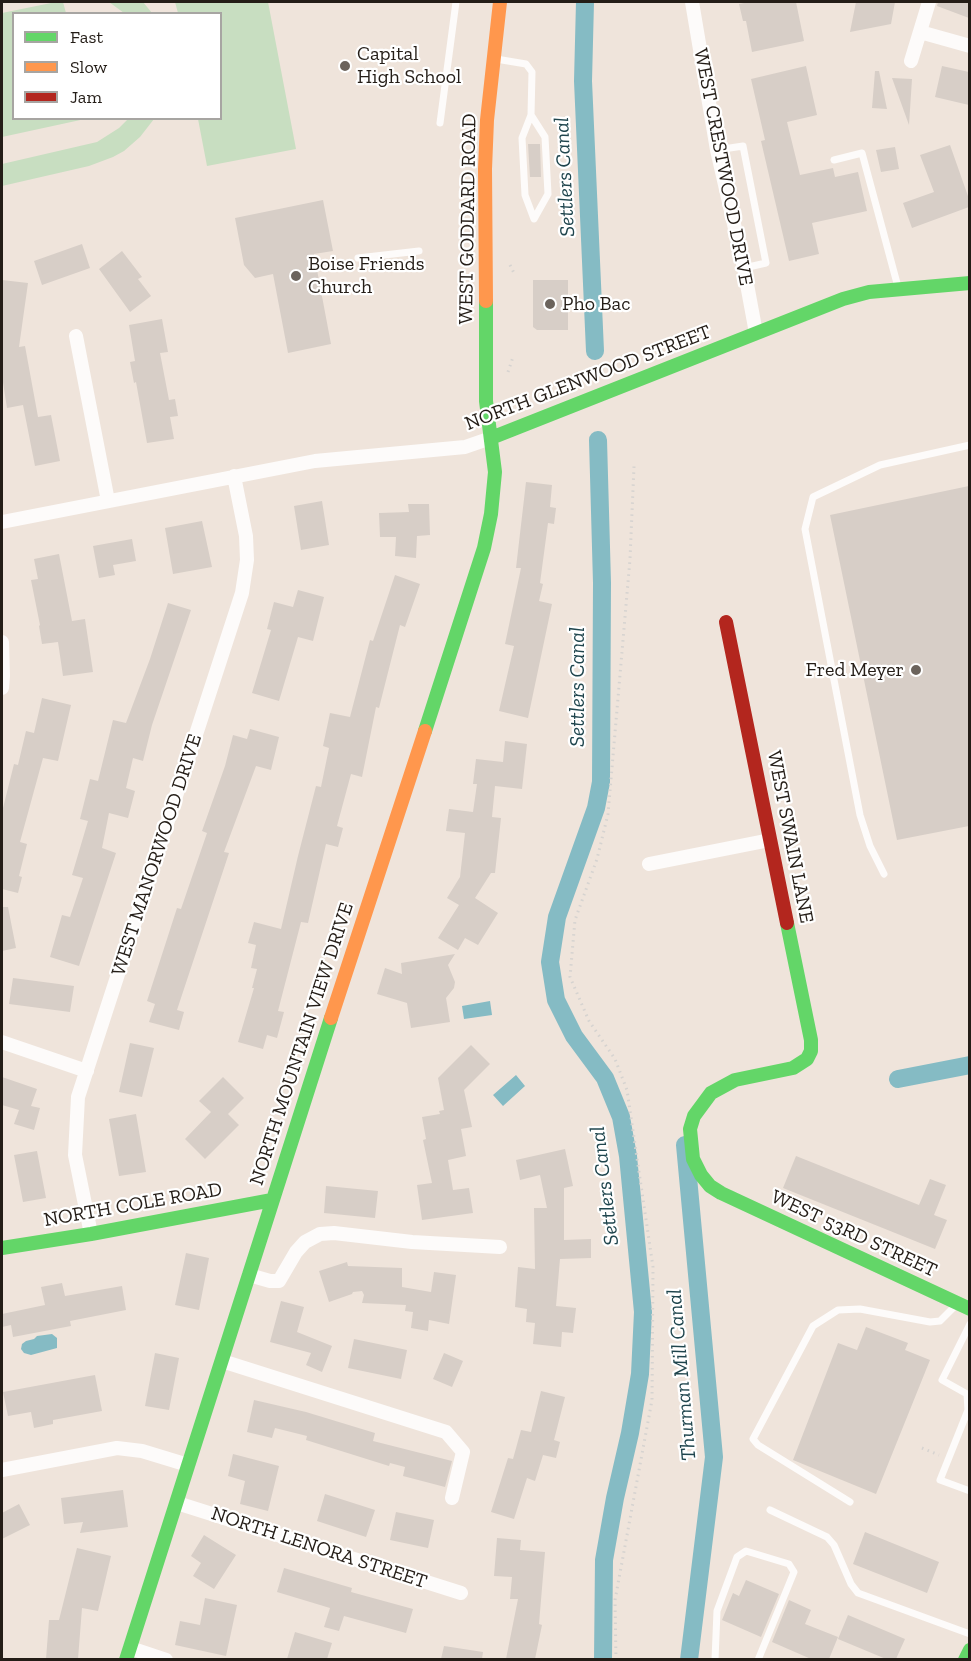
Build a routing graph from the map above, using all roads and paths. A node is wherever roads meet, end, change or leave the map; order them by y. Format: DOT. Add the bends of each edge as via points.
graph roads {
  1 [pos="456,2"];
  2 [pos="500,2"];
  3 [pos="692,2"];
  4 [pos="929,2"];
  5 [pos="920,32"];
  6 [pos="969,46"];
  7 [pos="494,59"];
  8 [pos="911,61"];
  9 [pos="531,114"];
  10 [pos="440,123"];
  11 [pos="717,150"];
  12 [pos="834,160"];
  13 [pos="419,251"];
  14 [pos="358,258"];
  15 [pos="510,265"];
  16 [pos="744,268"];
  17 [pos="514,273"];
  18 [pos="969,283"];
  19 [pos="898,289"];
  20 [pos="756,333"];
  21 [pos="76,336"];
  22 [pos="513,357"];
  23 [pos="508,372"];
  24 [pos="491,438"];
  25 [pos="969,445"];
  26 [pos="634,466"];
  27 [pos="234,476"];
  28 [pos="108,501"];
  29 [pos="2,522"];
  30 [pos="726,622"];
  31 [pos="2,642"];
  32 [pos="2,688"];
  33 [pos="770,840"];
  34 [pos="649,864"];
  35 [pos="884,874"];
  36 [pos="2,1042"];
  37 [pos="807,1059"];
  38 [pos="87,1071"];
  39 [pos="272,1200"];
  40 [pos="91,1234"];
  41 [pos="500,1247"];
  42 [pos="2,1248"];
  43 [pos="249,1275"];
  44 [pos="963,1306"];
  45 [pos="969,1324"];
  46 [pos="222,1361"];
  47 [pos="922,1448"];
  48 [pos="941,1455"];
  49 [pos="188,1465"];
  50 [pos="2,1470"];
  51 [pos="969,1491"];
  52 [pos="452,1498"];
  53 [pos="850,1502"];
  54 [pos="177,1503"];
  55 [pos="770,1510"];
  56 [pos="461,1593"];
  57 [pos="969,1634"];
  58 [pos="969,1650"];
  59 [pos="128,1654"];
  60 [pos="166,1659"];
  61 [pos="616,1659"];
  62 [pos="715,1659"];
  63 [pos="758,1659"];
  64 [pos="965,1659"];
  1 -- 10 [label="lane"];
  2 -- 7 [label="street, WEST GODDARD ROAD"];
  3 -- 11 [label="street, WEST CRESTWOOD DRIVE"];
  4 -- 5 [label="street"];
  5 -- 6 [label="street"];
  5 -- 8 [label="street"];
  7 -- 9 [label="lane" via="529,66"];
  7 -- 24 [label="street, WEST GODDARD ROAD" via="485,168 486,400"];
  9 -- 9 [label="lane" via="522,138 525,195 534,219 548,194 545,137"];
  11 -- 16 [label="street, WEST CRESTWOOD DRIVE"];
  11 -- 16 [label="lane" via="743,146 766,263"];
  12 -- 19 [label="lane" via="862,153"];
  13 -- 14 [label="lane"];
  15 -- 17 [label="path"];
  16 -- 20 [label="street, WEST CRESTWOOD DRIVE"];
  18 -- 19 [label="street, NORTH GLENWOOD STREET"];
  19 -- 20 [label="street, NORTH GLENWOOD STREET" via="843,299"];
  20 -- 24 [label="street, NORTH GLENWOOD STREET"];
  21 -- 28 [label="street"];
  22 -- 23 [label="path"];
  24 -- 27 [label="street, NORTH GLENWOOD STREET" via="465,447 315,461"];
  24 -- 39 [label="street, NORTH MOUNTAIN VIEW DRIVE" via="495,472 484,548"];
  25 -- 35 [label="lane" via="880,465 813,497 805,529 860,815"];
  26 -- 61 [label="path" via="630,560 608,814 575,921 570,977 589,1021 615,1059 627,1090 653,1267 652,1400 615,1600"];
  27 -- 28 [label="street, NORTH GLENWOOD STREET"];
  27 -- 38 [label="street, WEST MANORWOOD DRIVE" via="246,536 242,593"];
  28 -- 29 [label="street, NORTH GLENWOOD STREET"];
  30 -- 33 [label="street, WEST SWAIN LANE"];
  31 -- 32 [label="street"];
  33 -- 34 [label="street"];
  33 -- 37 [label="street, WEST SWAIN LANE" via="811,1040"];
  36 -- 38 [label="street"];
  37 -- 44 [label="street, WEST 53RD STREET" via="793,1068 724,1084 702,1102 690,1129 693,1159 700,1175 721,1193"];
  38 -- 40 [label="street, WEST MANORWOOD DRIVE" via="78,1097 75,1155"];
  39 -- 40 [label="street, NORTH COLE ROAD"];
  39 -- 43 [label="street, NORTH MOUNTAIN VIEW DRIVE"];
  40 -- 42 [label="street, NORTH COLE ROAD"];
  41 -- 43 [label="street" via="320,1234 296,1252 279,1281"];
  43 -- 46 [label="street, NORTH MOUNTAIN VIEW DRIVE"];
  44 -- 53 [label="lane" via="939,1321 930,1322 860,1309 838,1310 813,1326 753,1439"];
  45 -- 51 [label="lane" via="942,1380 967,1394 968,1410 940,1480"];
  46 -- 49 [label="street, NORTH MOUNTAIN VIEW DRIVE"];
  46 -- 52 [label="street" via="446,1432 463,1452"];
  47 -- 48 [label="path"];
  49 -- 50 [label="street" via="117,1448"];
  49 -- 54 [label="street, NORTH MOUNTAIN VIEW DRIVE"];
  54 -- 56 [label="street, NORTH LENORA STREET"];
  54 -- 59 [label="street, NORTH MOUNTAIN VIEW DRIVE"];
  55 -- 57 [label="lane" via="826,1537 858,1593"];
  58 -- 64 [label="street"];
  59 -- 60 [label="street"];
  62 -- 63 [label="lane" via="717,1611 737,1557 747,1551 789,1564 794,1572"];
}
